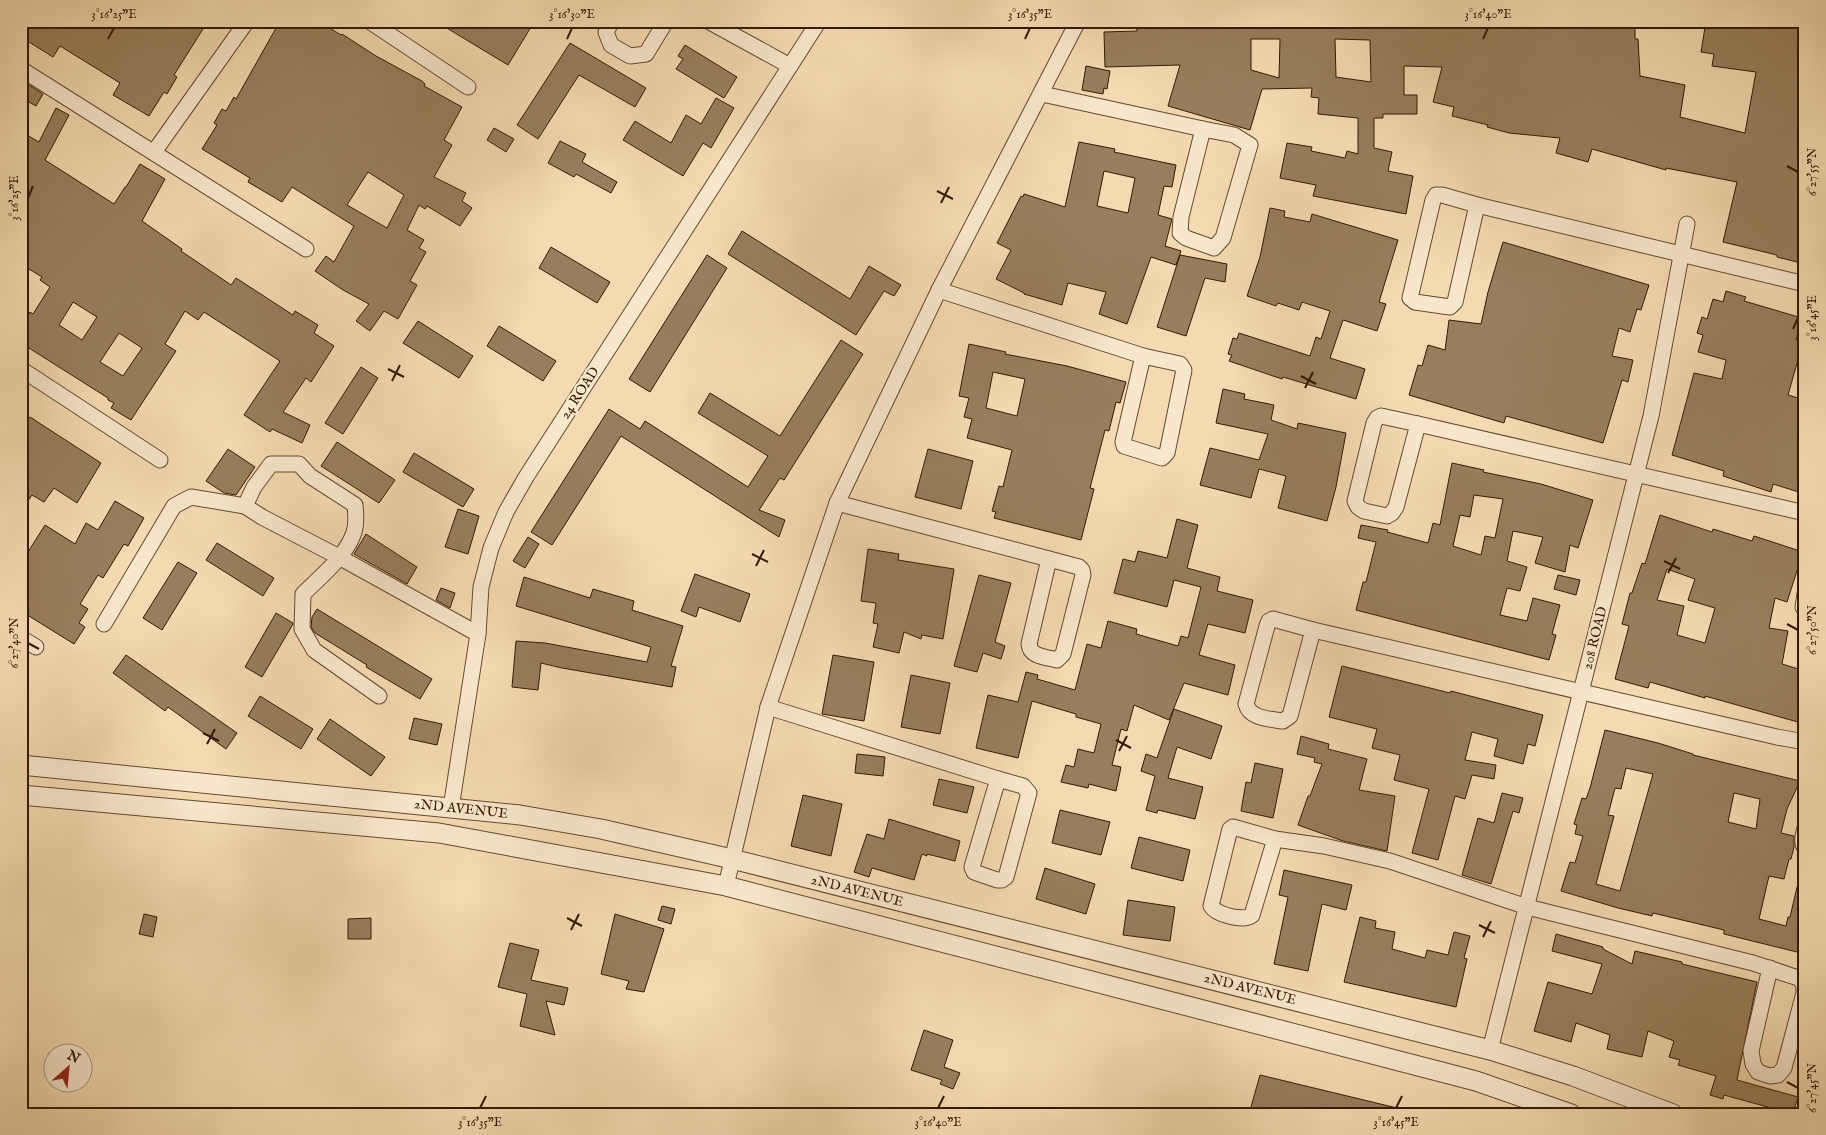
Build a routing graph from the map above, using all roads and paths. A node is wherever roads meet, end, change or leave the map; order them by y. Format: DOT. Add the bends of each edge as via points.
graph roads {
  1 [pos="246,21"];
  2 [pos="369,21"];
  3 [pos="612,21"];
  4 [pos="666,21"];
  5 [pos="708,21"];
  6 [pos="819,21"];
  7 [pos="1078,21"];
  8 [pos="790,66"];
  9 [pos="21,69"];
  10 [pos="468,87"];
  11 [pos="1042,94"];
  12 [pos="1203,129"];
  13 [pos="154,152"];
  14 [pos="1477,205"];
  15 [pos="1687,224"];
  16 [pos="306,249"];
  17 [pos="1680,254"];
  18 [pos="1805,284"];
  19 [pos="940,290"];
  20 [pos="1143,356"];
  21 [pos="21,370"];
  22 [pos="1418,424"];
  23 [pos="160,460"];
  24 [pos="1636,474"];
  25 [pos="837,504"];
  26 [pos="246,506"];
  27 [pos="1805,513"];
  28 [pos="340,557"];
  29 [pos="1049,559"];
  30 [pos="1805,594"];
  31 [pos="1805,610"];
  32 [pos="104,624"];
  33 [pos="1313,630"];
  34 [pos="478,634"];
  35 [pos="21,638"];
  36 [pos="36,647"];
  37 [pos="1581,692"];
  38 [pos="379,696"];
  39 [pos="768,707"];
  40 [pos="1805,742"];
  41 [pos="21,765"];
  42 [pos="998,779"];
  43 [pos="21,795"];
  44 [pos="451,808"];
  45 [pos="1805,828"];
  46 [pos="1275,839"];
  47 [pos="1805,848"];
  48 [pos="732,859"];
  49 [pos="726,886"];
  50 [pos="1527,907"];
  51 [pos="1770,968"];
  52 [pos="1490,1050"];
  53 [pos="1570,1114"];
  54 [pos="1672,1114"];
  1 -- 13 [label="street"];
  2 -- 10 [label="street"];
  3 -- 4 [label="street" via="606,32 611,45 630,56 646,54"];
  5 -- 8 [label="street"];
  6 -- 8 [label="street, 24 ROAD"];
  7 -- 11 [label="street"];
  8 -- 34 [label="street, 24 ROAD" via="506,512 491,548 481,587"];
  9 -- 13 [label="street"];
  11 -- 12 [label="street"];
  11 -- 19 [label="street"];
  12 -- 12 [label="street" via="1234,135 1250,145 1223,238 1214,248 1186,238 1180,232"];
  13 -- 16 [label="street"];
  14 -- 14 [label="street" via="1436,195 1411,292 1410,298 1415,302 1445,308 1455,302"];
  14 -- 17 [label="street"];
  15 -- 17 [label="street, 208 ROAD"];
  17 -- 18 [label="street"];
  17 -- 24 [label="street, 208 ROAD" via="1651,416"];
  19 -- 20 [label="street"];
  19 -- 25 [label="street"];
  20 -- 20 [label="street" via="1180,364 1184,370 1167,453 1162,458 1124,446 1123,442"];
  21 -- 23 [label="street"];
  22 -- 22 [label="street" via="1392,513 1387,516 1358,508 1355,501 1377,418 1381,416"];
  22 -- 24 [label="street"];
  24 -- 27 [label="street"];
  24 -- 37 [label="street, 208 ROAD"];
  25 -- 29 [label="street"];
  25 -- 39 [label="street"];
  26 -- 28 [label="street"];
  26 -- 28 [label="street" via="254,487 271,464 299,464 310,476 355,505 353,535"];
  26 -- 32 [label="street" via="191,497 174,506"];
  28 -- 34 [label="street"];
  28 -- 38 [label="street" via="303,594 302,629 314,650"];
  29 -- 29 [label="street" via="1028,644 1032,654 1057,660 1062,654 1082,570"];
  30 -- 31 [label="street"];
  33 -- 33 [label="street" via="1273,619 1269,621 1246,704 1253,715 1283,721 1290,716"];
  33 -- 37 [label="street"];
  34 -- 44 [label="street, 24 ROAD"];
  35 -- 36 [label="street"];
  37 -- 40 [label="street"];
  37 -- 50 [label="street, 208 ROAD"];
  39 -- 42 [label="street"];
  39 -- 48 [label="street"];
  41 -- 44 [label="street, 2ND AVENUE"];
  42 -- 42 [label="street" via="972,867 974,872 1002,880 1006,877 1029,792 1023,786"];
  43 -- 49 [label="street, 2ND AVENUE" via="439,833"];
  44 -- 48 [label="street, 2ND AVENUE" via="520,815 601,829"];
  45 -- 47 [label="street"];
  46 -- 46 [label="street" via="1233,827 1230,829 1211,906 1214,911 1245,918 1252,915"];
  46 -- 50 [label="street" via="1390,861"];
  48 -- 49 [label="street"];
  48 -- 52 [label="street, 2ND AVENUE"];
  49 -- 53 [label="street, 2ND AVENUE" via="1476,1082"];
  50 -- 51 [label="street"];
  50 -- 52 [label="street, 208 ROAD"];
  51 -- 51 [label="street" via="1751,1051 1758,1072 1770,1076 1778,1075 1784,1068 1804,987 1801,979"];
  52 -- 54 [label="street, 2ND AVENUE" via="1573,1076"];
}
